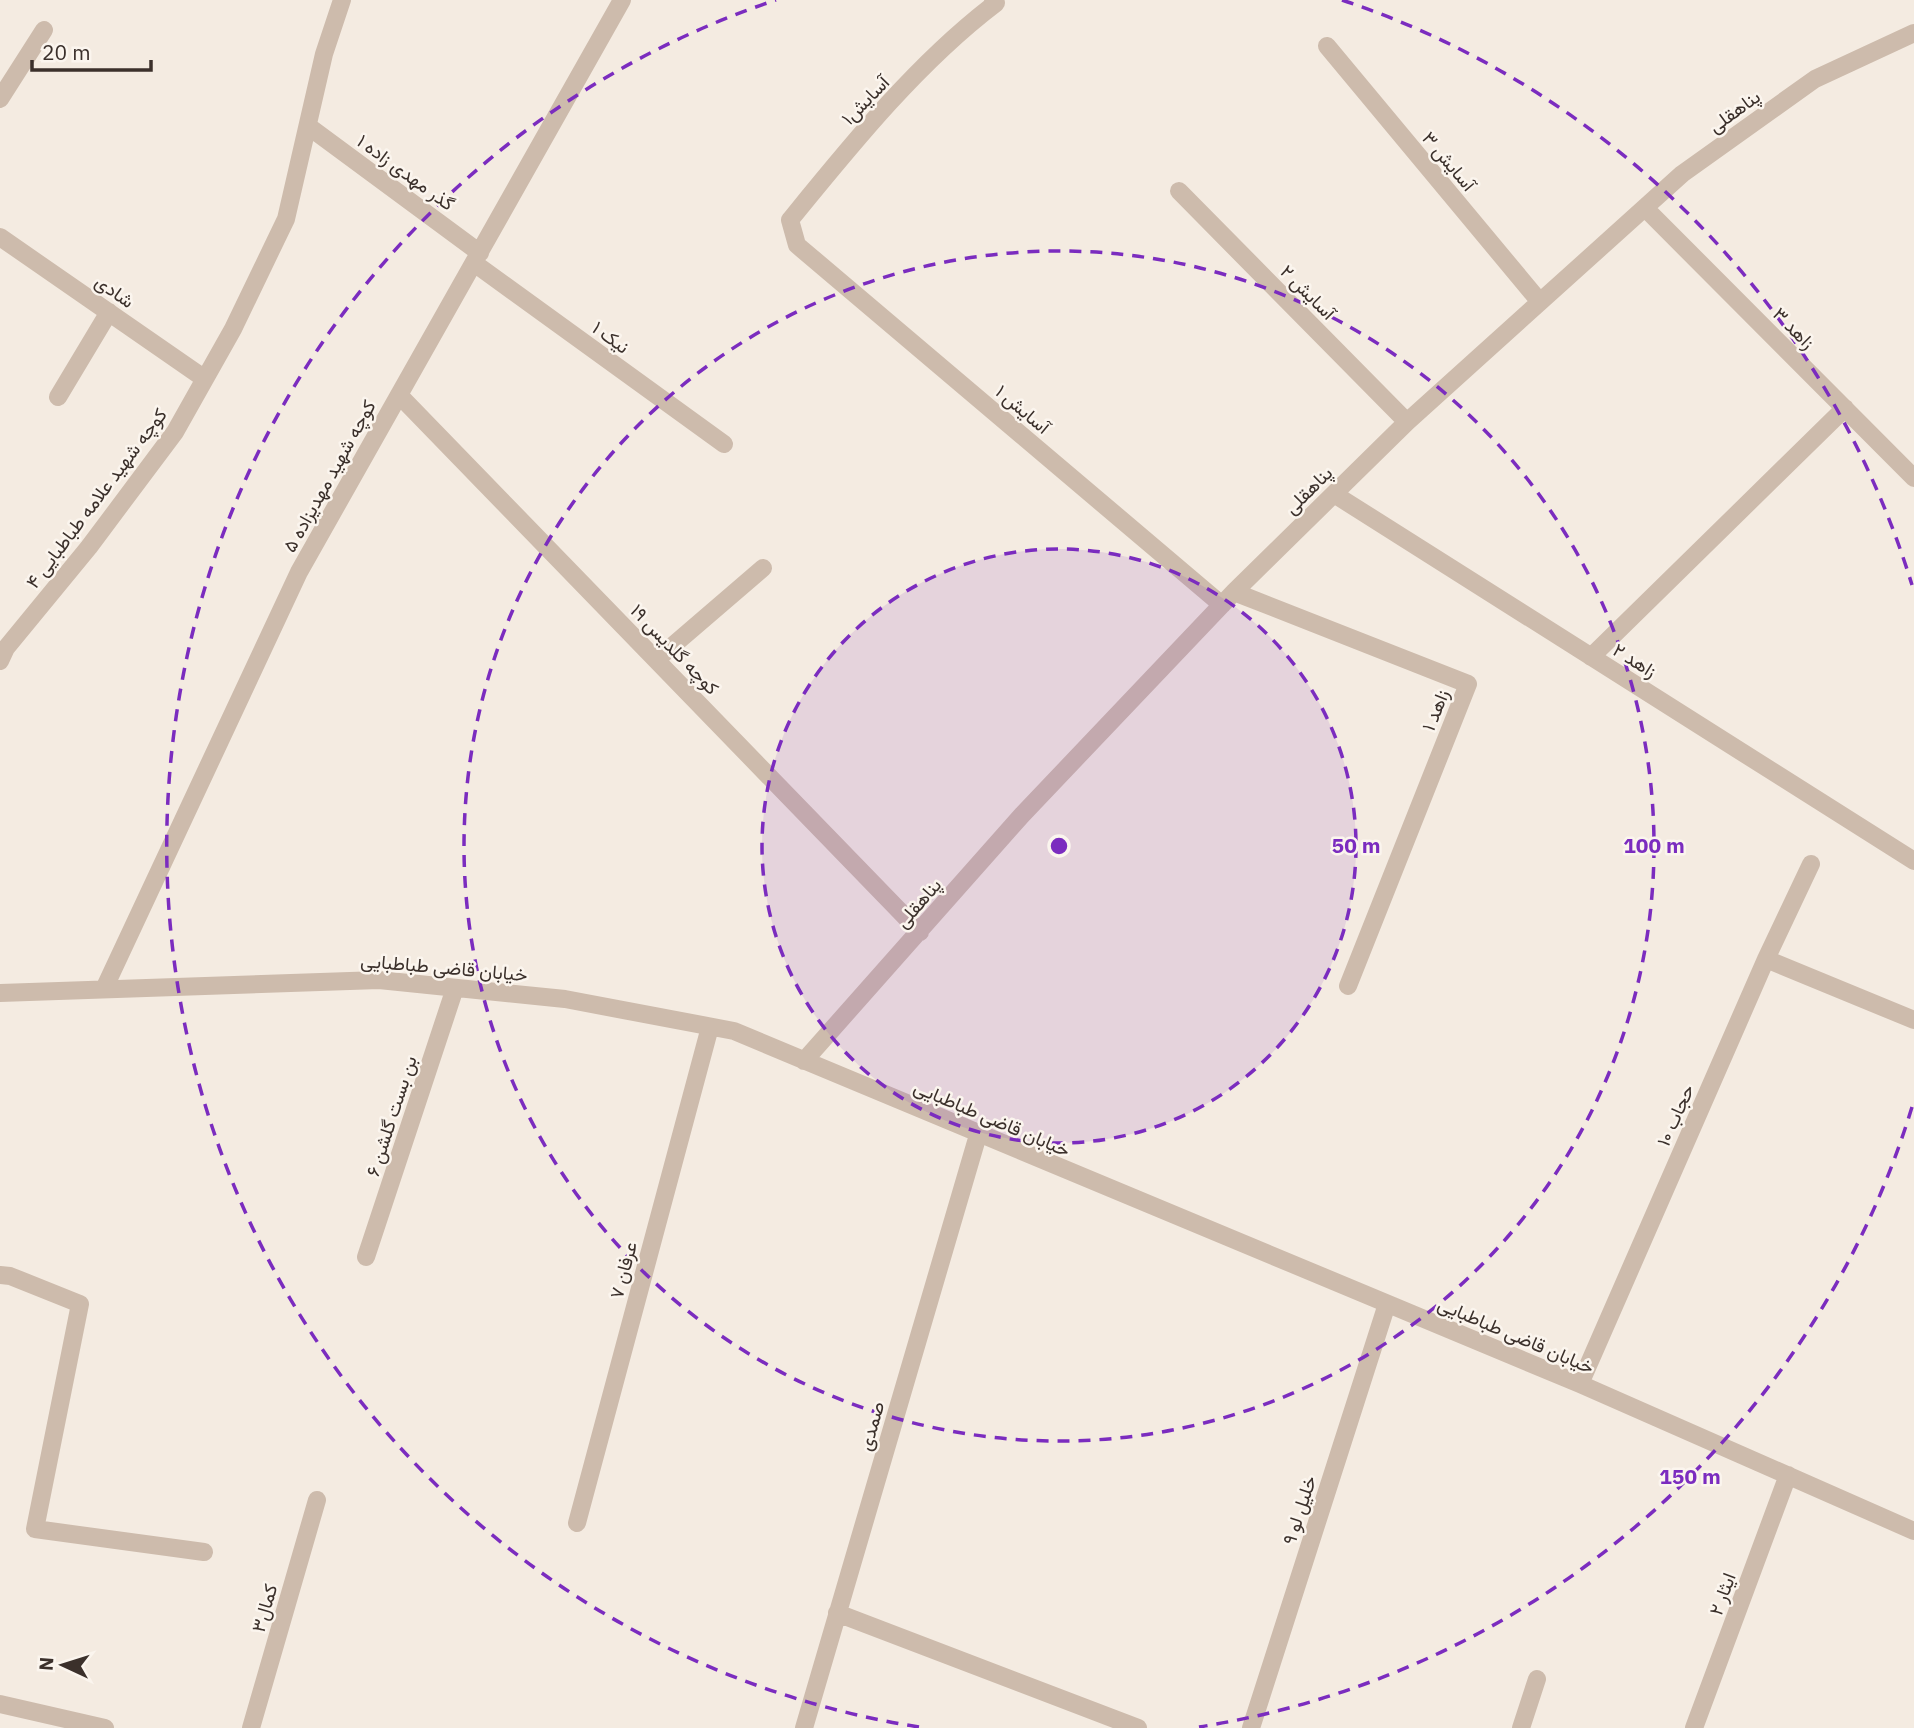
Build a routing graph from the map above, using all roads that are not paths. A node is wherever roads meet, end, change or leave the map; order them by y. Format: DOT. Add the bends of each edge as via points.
graph roads {
  1 [pos="342,0"];
  2 [pos="622,0"];
  3 [pos="997,1"];
  4 [pos="44,30"];
  5 [pos="1914,33"];
  6 [pos="1327,46"];
  7 [pos="0,99"];
  8 [pos="308,126"];
  9 [pos="1179,191"];
  10 [pos="1645,208"];
  11 [pos="1,241"];
  12 [pos="797,245"];
  13 [pos="477,258"];
  14 [pos="1539,302"];
  15 [pos="109,312"];
  16 [pos="205,379"];
  17 [pos="399,395"];
  18 [pos="58,397"];
  19 [pos="1844,408"];
  20 [pos="1407,422"];
  21 [pos="724,444"];
  22 [pos="1914,478"];
  23 [pos="1334,494"];
  24 [pos="763,568"];
  25 [pos="1228,599"];
  26 [pos="1591,657"];
  27 [pos="656,660"];
  28 [pos="0,661"];
  29 [pos="1914,862"];
  30 [pos="1811,863"];
  31 [pos="920,932"];
  32 [pos="1766,959"];
  33 [pos="1348,986"];
  34 [pos="456,988"];
  35 [pos="104,989"];
  36 [pos="0,993"];
  37 [pos="1914,1020"];
  38 [pos="710,1027"];
  39 [pos="804,1061"];
  40 [pos="978,1135"];
  41 [pos="366,1257"];
  42 [pos="0,1275"];
  43 [pos="1387,1304"];
  44 [pos="1580,1384"];
  45 [pos="1788,1475"];
  46 [pos="317,1500"];
  47 [pos="577,1523"];
  48 [pos="1914,1531"];
  49 [pos="204,1552"];
  50 [pos="837,1613"];
  51 [pos="1537,1679"];
  52 [pos="0,1704"];
  53 [pos="105,1728"];
  54 [pos="251,1728"];
  55 [pos="804,1728"];
  56 [pos="1138,1728"];
  57 [pos="1251,1728"];
  58 [pos="1521,1728"];
  59 [pos="1694,1728"];
  1 -- 8 [label="street, کوچه شهید علامه طباطبایی ۴"];
  2 -- 13 [label="street, کوچه شهید مهدیزاده ۵"];
  3 -- 12 [label="street, آسایش۱" via="970,22 857,137 790,220"];
  4 -- 7 [label="street"];
  5 -- 10 [label="street, پناهقلی" via="1815,79 1682,174"];
  6 -- 14 [label="street, آسایش ۳"];
  8 -- 13 [label="street, گذر مهدی زاده ۱"];
  8 -- 16 [label="street, کوچه شهید علامه طباطبایی ۴" via="286,219"];
  9 -- 20 [label="street, آسایش ۲"];
  10 -- 14 [label="street, پناهقلی"];
  10 -- 19 [label="street, زاهد ۳"];
  11 -- 15 [label="street, شادی"];
  12 -- 25 [label="street, آسایش ۱"];
  13 -- 17 [label="street, کوچه شهید مهدیزاده ۵"];
  13 -- 21 [label="street, نیک ۱"];
  14 -- 20 [label="street, پناهقلی"];
  15 -- 16 [label="street, شادی"];
  15 -- 18 [label="street"];
  16 -- 28 [label="street, کوچه شهید علامه طباطبایی ۴" via="174,432"];
  17 -- 27 [label="street, کوچه گلدیس ۱۹"];
  17 -- 35 [label="street, کوچه شهید مهدیزاده ۵" via="299,572"];
  19 -- 22 [label="street, زاهد ۳"];
  19 -- 26 [label="street"];
  20 -- 23 [label="street, پناهقلی"];
  23 -- 25 [label="street, پناهقلی"];
  23 -- 26 [label="street, زاهد ۲"];
  24 -- 27 [label="street"];
  25 -- 31 [label="street, پناهقلی" via="1022,815"];
  25 -- 33 [label="street, زاهد ۱" via="1468,684"];
  26 -- 29 [label="street, زاهد ۲"];
  27 -- 31 [label="street, کوچه گلدیس ۱۹"];
  30 -- 32 [label="street, حجاب ۱۰"];
  31 -- 39 [label="street, پناهقلی"];
  32 -- 37 [label="street"];
  32 -- 44 [label="street, حجاب ۱۰"];
  34 -- 35 [label="street, خیابان قاضی طباطبایی" via="379,980"];
  34 -- 38 [label="street, خیابان قاضی طباطبایی" via="565,999"];
  34 -- 41 [label="street, بن بست گلشن ۶"];
  35 -- 36 [label="street, خیابان قاضی طباطبایی"];
  38 -- 39 [label="street, خیابان قاضی طباطبایی" via="734,1031"];
  38 -- 47 [label="street, عرفان ۷"];
  39 -- 40 [label="street, خیابان قاضی طباطبایی"];
  40 -- 43 [label="street, خیابان قاضی طباطبایی"];
  40 -- 50 [label="street, صمدی"];
  42 -- 49 [label="street" via="80,1304 35,1528"];
  43 -- 44 [label="street, خیابان قاضی طباطبایی"];
  43 -- 57 [label="street, خلیل لو ۹"];
  44 -- 45 [label="street, خیابان قاضی طباطبایی"];
  45 -- 48 [label="street, خیابان قاضی طباطبایی"];
  45 -- 59 [label="street, ایثار ۲"];
  46 -- 54 [label="street, کمال۳"];
  50 -- 55 [label="street, صمدی"];
  50 -- 56 [label="street"];
  51 -- 58 [label="street"];
  52 -- 53 [label="street"];
}
